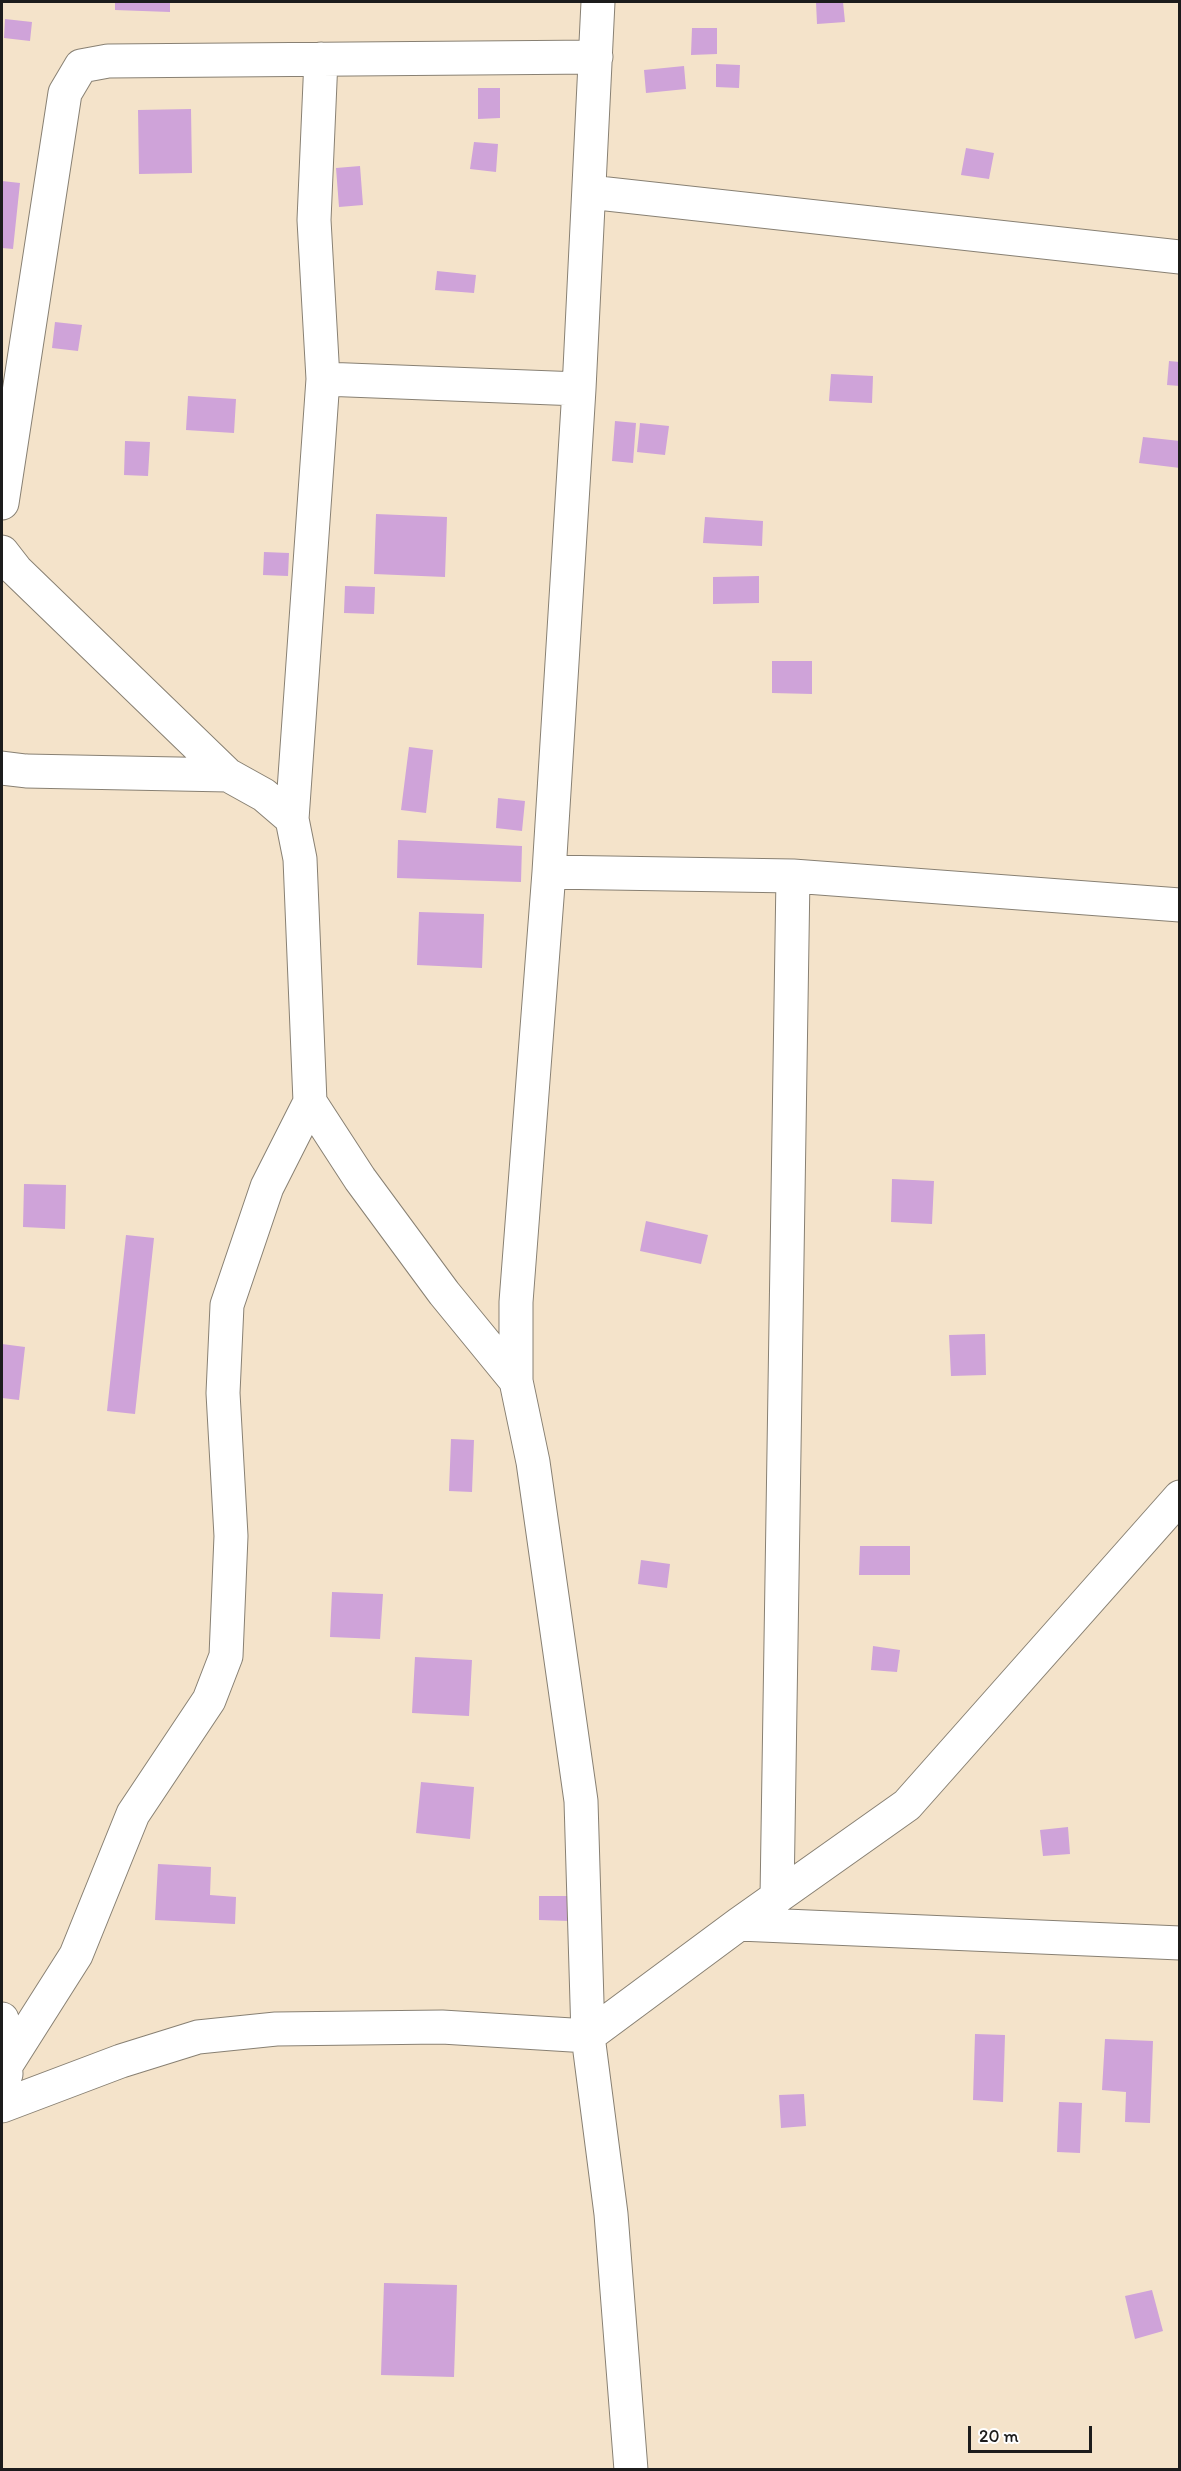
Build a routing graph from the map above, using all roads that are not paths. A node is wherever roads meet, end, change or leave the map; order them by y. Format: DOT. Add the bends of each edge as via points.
graph roads {
  1 [pos="598,2"];
  2 [pos="596,57"];
  3 [pos="321,59"];
  4 [pos="589,192"];
  5 [pos="1179,257"];
  6 [pos="323,379"];
  7 [pos="579,389"];
  8 [pos="2,503"];
  9 [pos="2,552"];
  10 [pos="2,768"];
  11 [pos="228,775"];
  12 [pos="292,819"];
  13 [pos="549,872"];
  14 [pos="793,876"];
  15 [pos="1179,905"];
  16 [pos="310,1102"];
  17 [pos="516,1381"];
  18 [pos="1179,1497"];
  19 [pos="777,1897"];
  20 [pos="739,1924"];
  21 [pos="1179,1943"];
  22 [pos="2,2019"];
  23 [pos="588,2036"];
  24 [pos="5,2067"];
  25 [pos="5,2104"];
  26 [pos="631,2469"];
  1 -- 2 [label="street"];
  2 -- 3 [label="street"];
  2 -- 4 [label="street"];
  3 -- 6 [label="street" via="314,220"];
  3 -- 8 [label="street" via="108,61 81,66 65,93"];
  4 -- 5 [label="street"];
  4 -- 7 [label="street"];
  6 -- 7 [label="street"];
  6 -- 12 [label="street"];
  7 -- 13 [label="street"];
  9 -- 11 [label="street"];
  10 -- 11 [label="street"];
  11 -- 12 [label="street" via="264,795"];
  12 -- 16 [label="street" via="300,859"];
  13 -- 14 [label="street"];
  13 -- 17 [label="street" via="516,1302"];
  14 -- 15 [label="street"];
  14 -- 19 [label="street"];
  16 -- 17 [label="street" via="367,1189"];
  16 -- 24 [label="street" via="267,1187 227,1305 222,1393 231,1536 226,1656 209,1700 133,1814 76,1955"];
  17 -- 23 [label="street" via="533,1462 581,1802"];
  18 -- 19 [label="street" via="907,1805"];
  19 -- 20 [label="street"];
  20 -- 21 [label="street"];
  20 -- 23 [label="street"];
  22 -- 24 [label="street"];
  23 -- 25 [label="street" via="442,2027 276,2029 198,2037"];
  23 -- 26 [label="street" via="612,2214"];
  24 -- 25 [label="street"];
}
